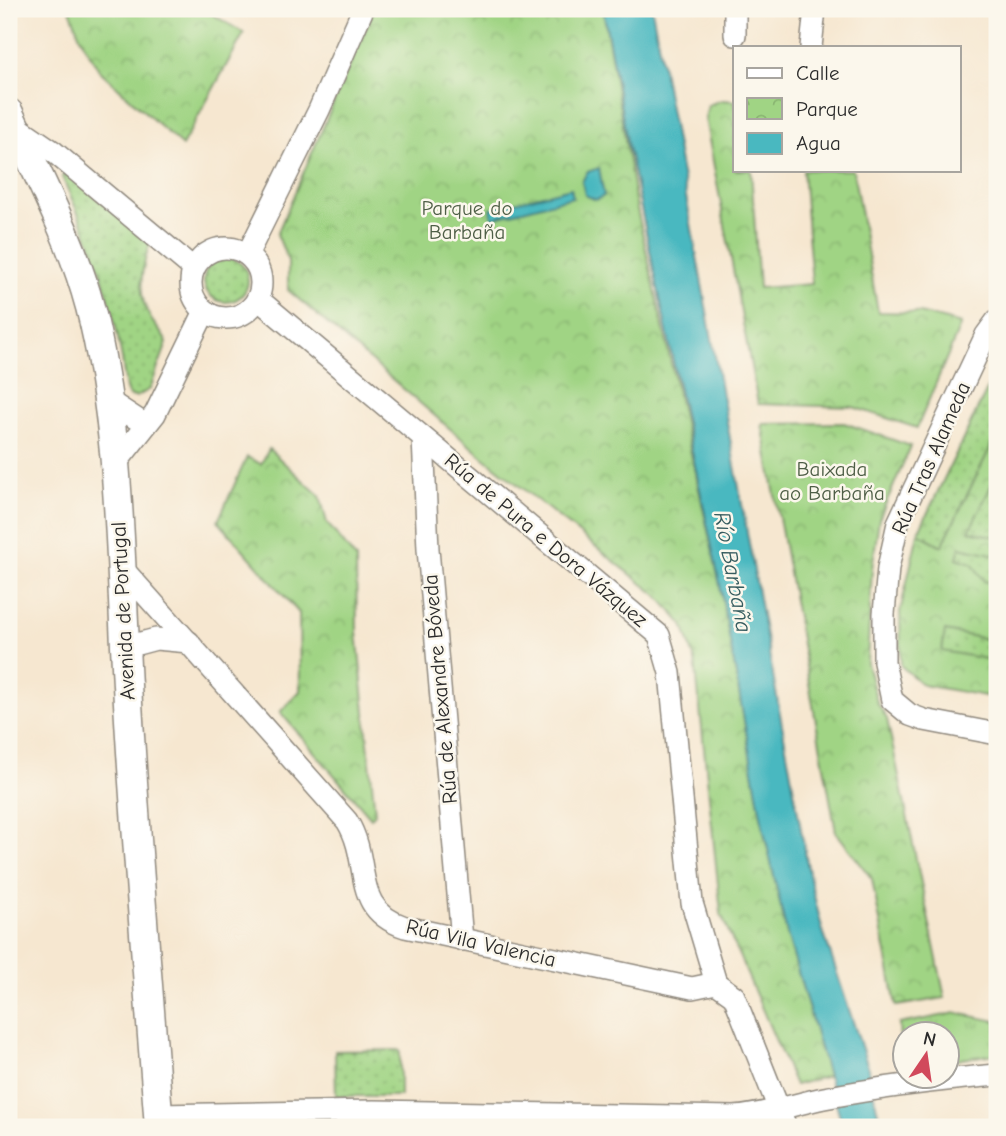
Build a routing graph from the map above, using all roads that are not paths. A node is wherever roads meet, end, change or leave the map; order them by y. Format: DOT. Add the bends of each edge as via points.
graph roads {
  1 [pos="363,9"];
  2 [pos="736,9"];
  3 [pos="815,9"];
  4 [pos="735,36"];
  5 [pos="811,46"];
  6 [pos="11,118"];
  7 [pos="40,152"];
  8 [pos="247,256"];
  9 [pos="194,269"];
  10 [pos="258,299"];
  11 [pos="205,311"];
  12 [pos="997,320"];
  13 [pos="106,398"];
  14 [pos="146,417"];
  15 [pos="110,431"];
  16 [pos="424,438"];
  17 [pos="113,467"];
  18 [pos="122,568"];
  19 [pos="124,607"];
  20 [pos="168,619"];
  21 [pos="189,642"];
  22 [pos="126,647"];
  23 [pos="997,734"];
  24 [pos="462,940"];
  25 [pos="716,983"];
  26 [pos="997,1075"];
  27 [pos="783,1118"];
  28 [pos="299,1119"];
  29 [pos="362,1119"];
  30 [pos="432,1120"];
  31 [pos="159,1121"];
  32 [pos="516,1121"];
  33 [pos="646,1122"];
  34 [pos="711,1122"];
  1 -- 8 [label="street"];
  2 -- 4 [label="street"];
  3 -- 5 [label="street"];
  6 -- 7 [label="street, Avenida de Portugal"];
  7 -- 9 [label="street"];
  7 -- 13 [label="street, Avenida de Portugal" via="84,286"];
  8 -- 9 [label="street" via="228,248 218,250"];
  8 -- 10 [label="street" via="261,275"];
  9 -- 11 [label="street" via="192,292"];
  10 -- 11 [label="street" via="234,317"];
  10 -- 16 [label="street, Rúa de Pura e Dora Vázquez"];
  11 -- 14 [label="street"];
  12 -- 23 [label="street, Rúa Tras Alameda" via="991,324 898,523 888,568 884,662 892,700 910,715"];
  13 -- 14 [label="street"];
  13 -- 15 [label="street, Avenida de Portugal"];
  14 -- 15 [label="street"];
  14 -- 17 [label="street"];
  15 -- 17 [label="street, Avenida de Portugal"];
  16 -- 24 [label="street, Rúa de Alexandre Bóveda" via="426,524"];
  16 -- 25 [label="street, Rúa de Pura e Dora Vázquez" via="659,635 668,658 692,903"];
  17 -- 18 [label="street, Avenida de Portugal"];
  18 -- 19 [label="street, Avenida de Portugal"];
  18 -- 20 [label="street, Rúa Vila Valencia"];
  19 -- 20 [label="street"];
  19 -- 22 [label="street, Avenida de Portugal"];
  20 -- 21 [label="street, Rúa Vila Valencia"];
  21 -- 22 [label="street" via="156,639"];
  21 -- 24 [label="street, Rúa Vila Valencia" via="347,821 361,850 373,907 392,922"];
  22 -- 31 [label="street, Avenida de Portugal"];
  24 -- 25 [label="street, Rúa Vila Valencia" via="692,988"];
  25 -- 27 [label="street" via="734,996"];
  26 -- 27 [label="street" via="908,1082 800,1103"];
  27 -- 34 [label="street" via="759,1115"];
  28 -- 29 [label="street"];
  28 -- 31 [label="street"];
  29 -- 30 [label="street"];
  30 -- 32 [label="street"];
  32 -- 33 [label="street"];
  33 -- 34 [label="street"];
}
